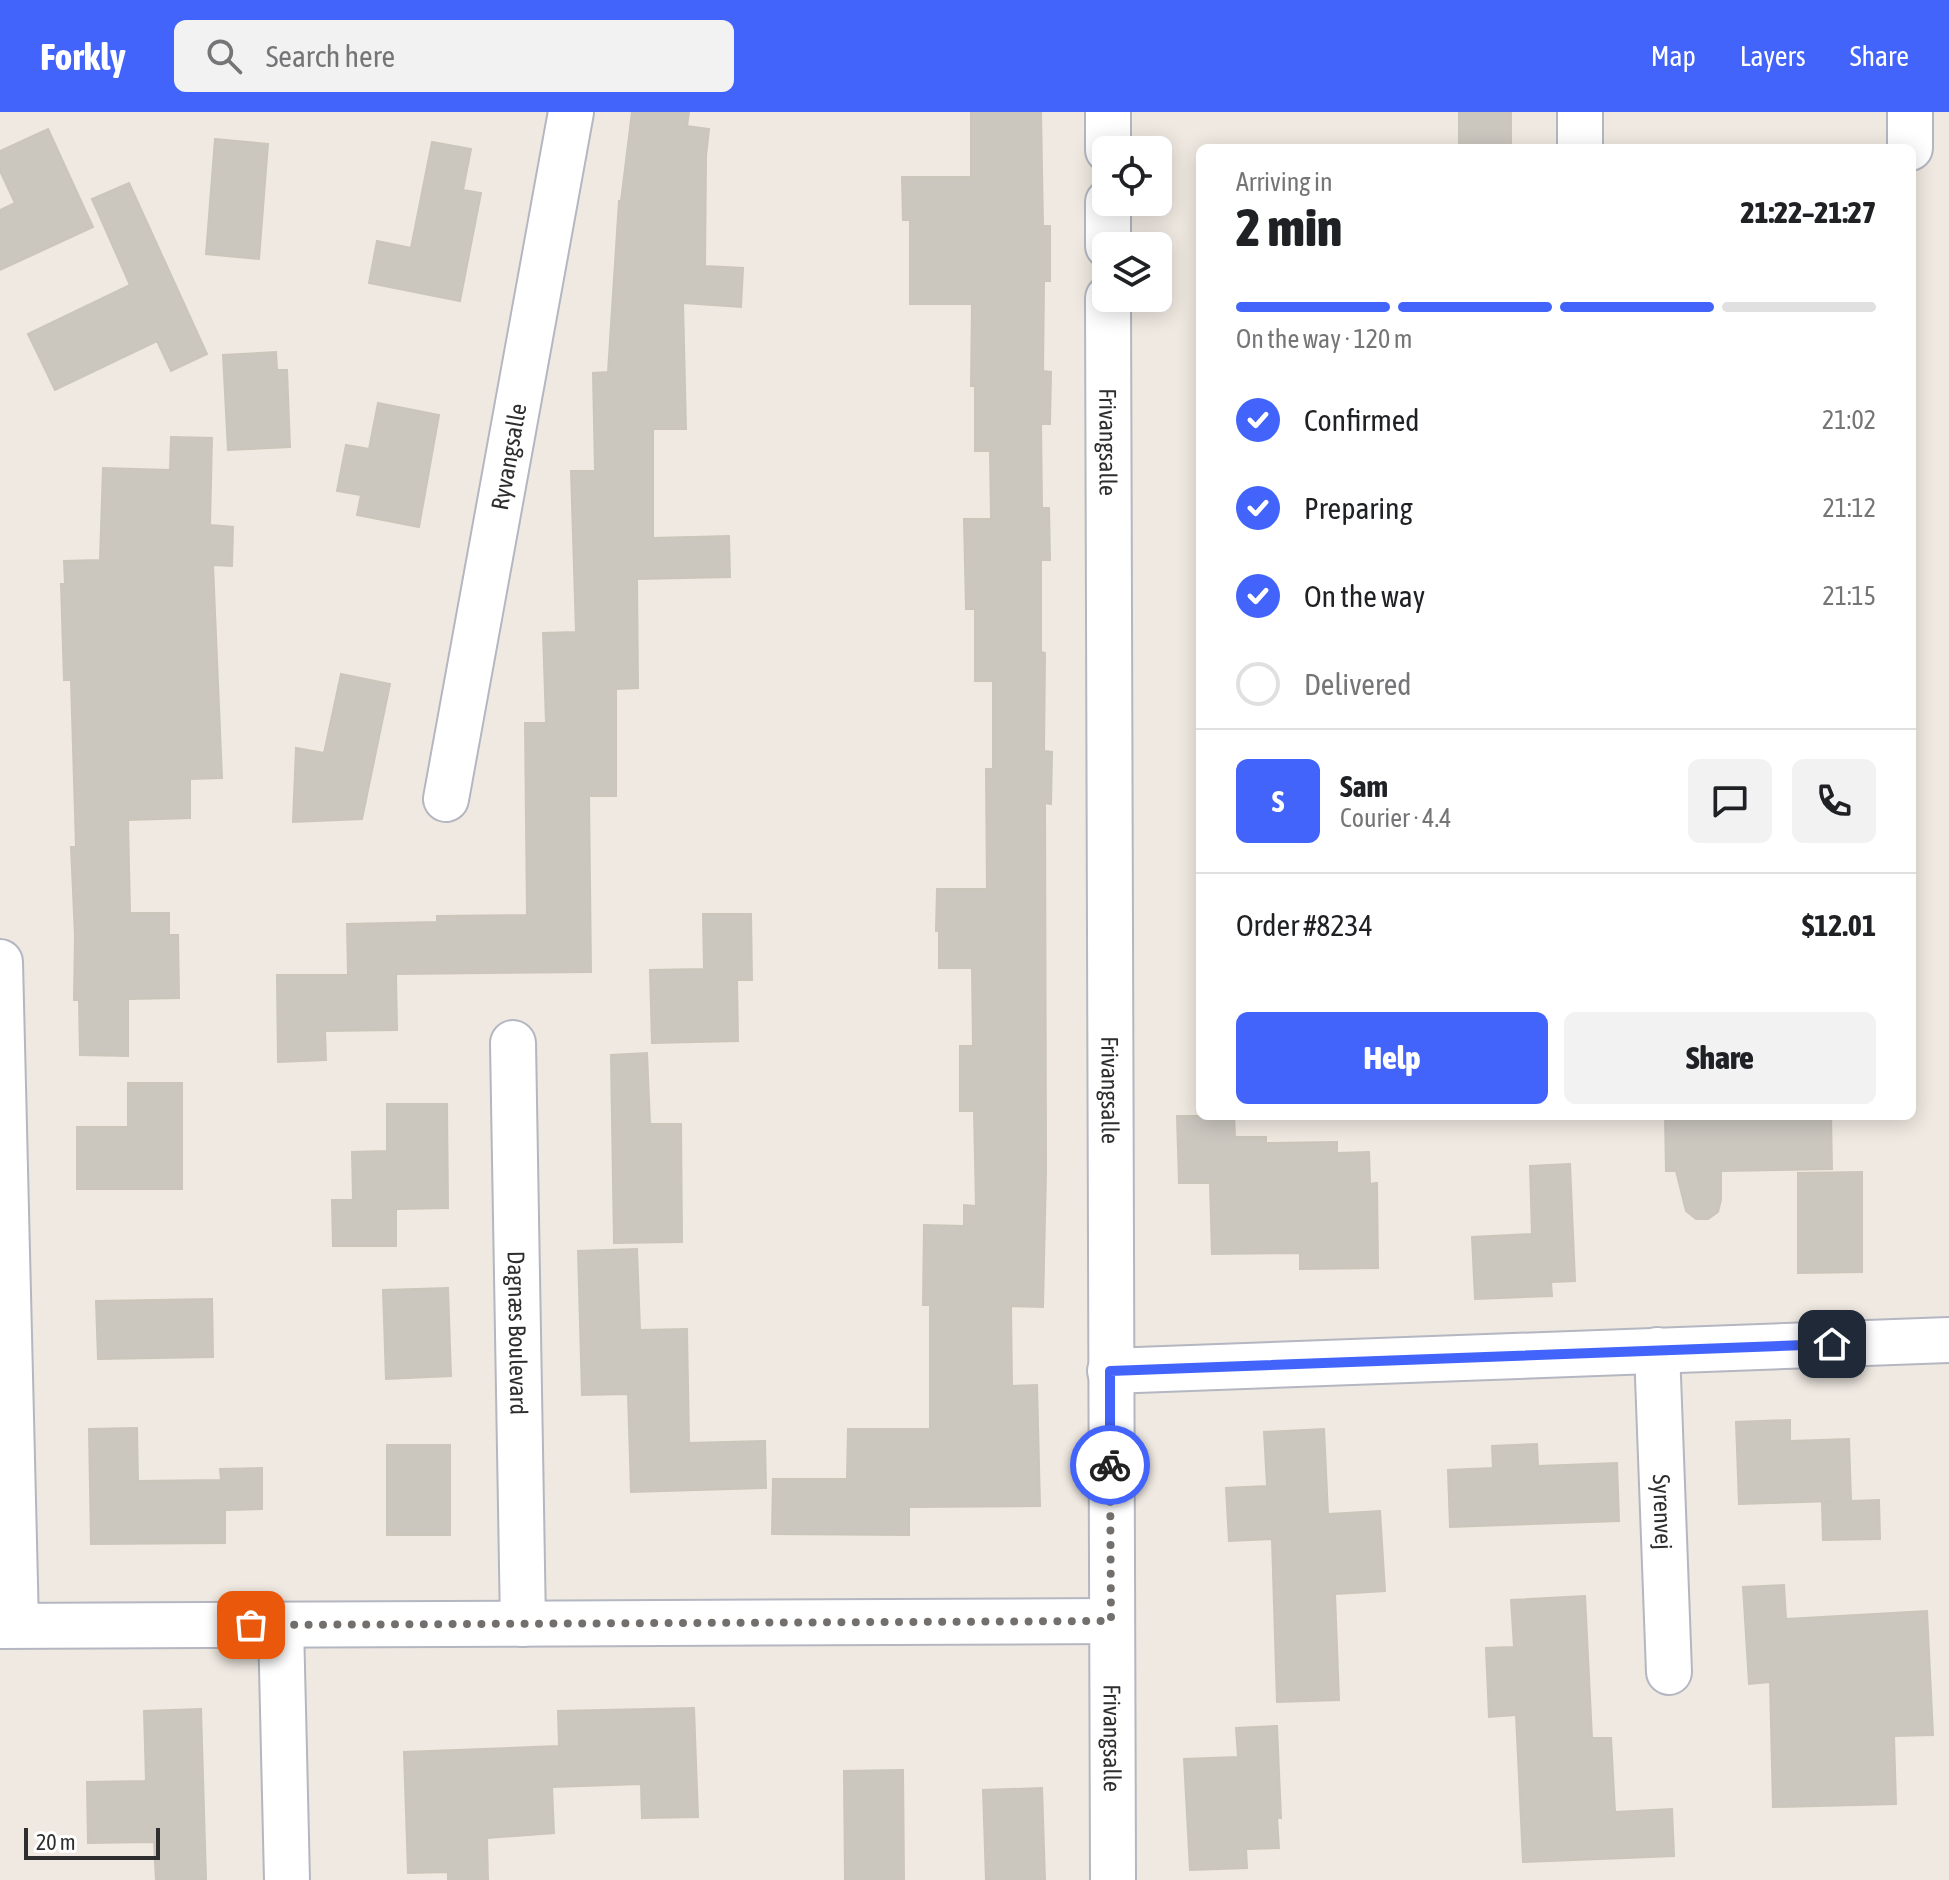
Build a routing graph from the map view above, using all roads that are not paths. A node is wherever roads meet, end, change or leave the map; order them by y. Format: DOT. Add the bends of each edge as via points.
graph roads {
  1 [pos="571,112"];
  2 [pos="1108,112"];
  3 [pos="1580,112"];
  4 [pos="1910,112"];
  5 [pos="1108,136"];
  6 [pos="1580,144"];
  7 [pos="1910,144"];
  8 [pos="1108,312"];
  9 [pos="446,799"];
  10 [pos="0,962"];
  11 [pos="513,1043"];
  12 [pos="1949,1340"];
  13 [pos="1657,1350"];
  14 [pos="1110,1371"];
  15 [pos="1111,1621"];
  16 [pos="523,1624"];
  17 [pos="281,1625"];
  18 [pos="8,1626"];
  19 [pos="1669,1672"];
  20 [pos="287,1880"];
  21 [pos="1113,1880"];
  1 -- 9 [label="street, Ryvangsalle"];
  2 -- 5 [label="street"];
  3 -- 6 [label="street"];
  4 -- 7 [label="street"];
  8 -- 14 [label="street, Frivangsalle"];
  10 -- 18 [label="street"];
  11 -- 16 [label="street, Dagnæs Boulevard"];
  12 -- 13 [label="street"];
  13 -- 14 [label="street"];
  13 -- 19 [label="street, Syrenvej"];
  14 -- 15 [label="street, Frivangsalle"];
  15 -- 16 [label="street"];
  15 -- 21 [label="street, Frivangsalle"];
  16 -- 17 [label="street"];
  17 -- 18 [label="street"];
  17 -- 20 [label="street"];
}
